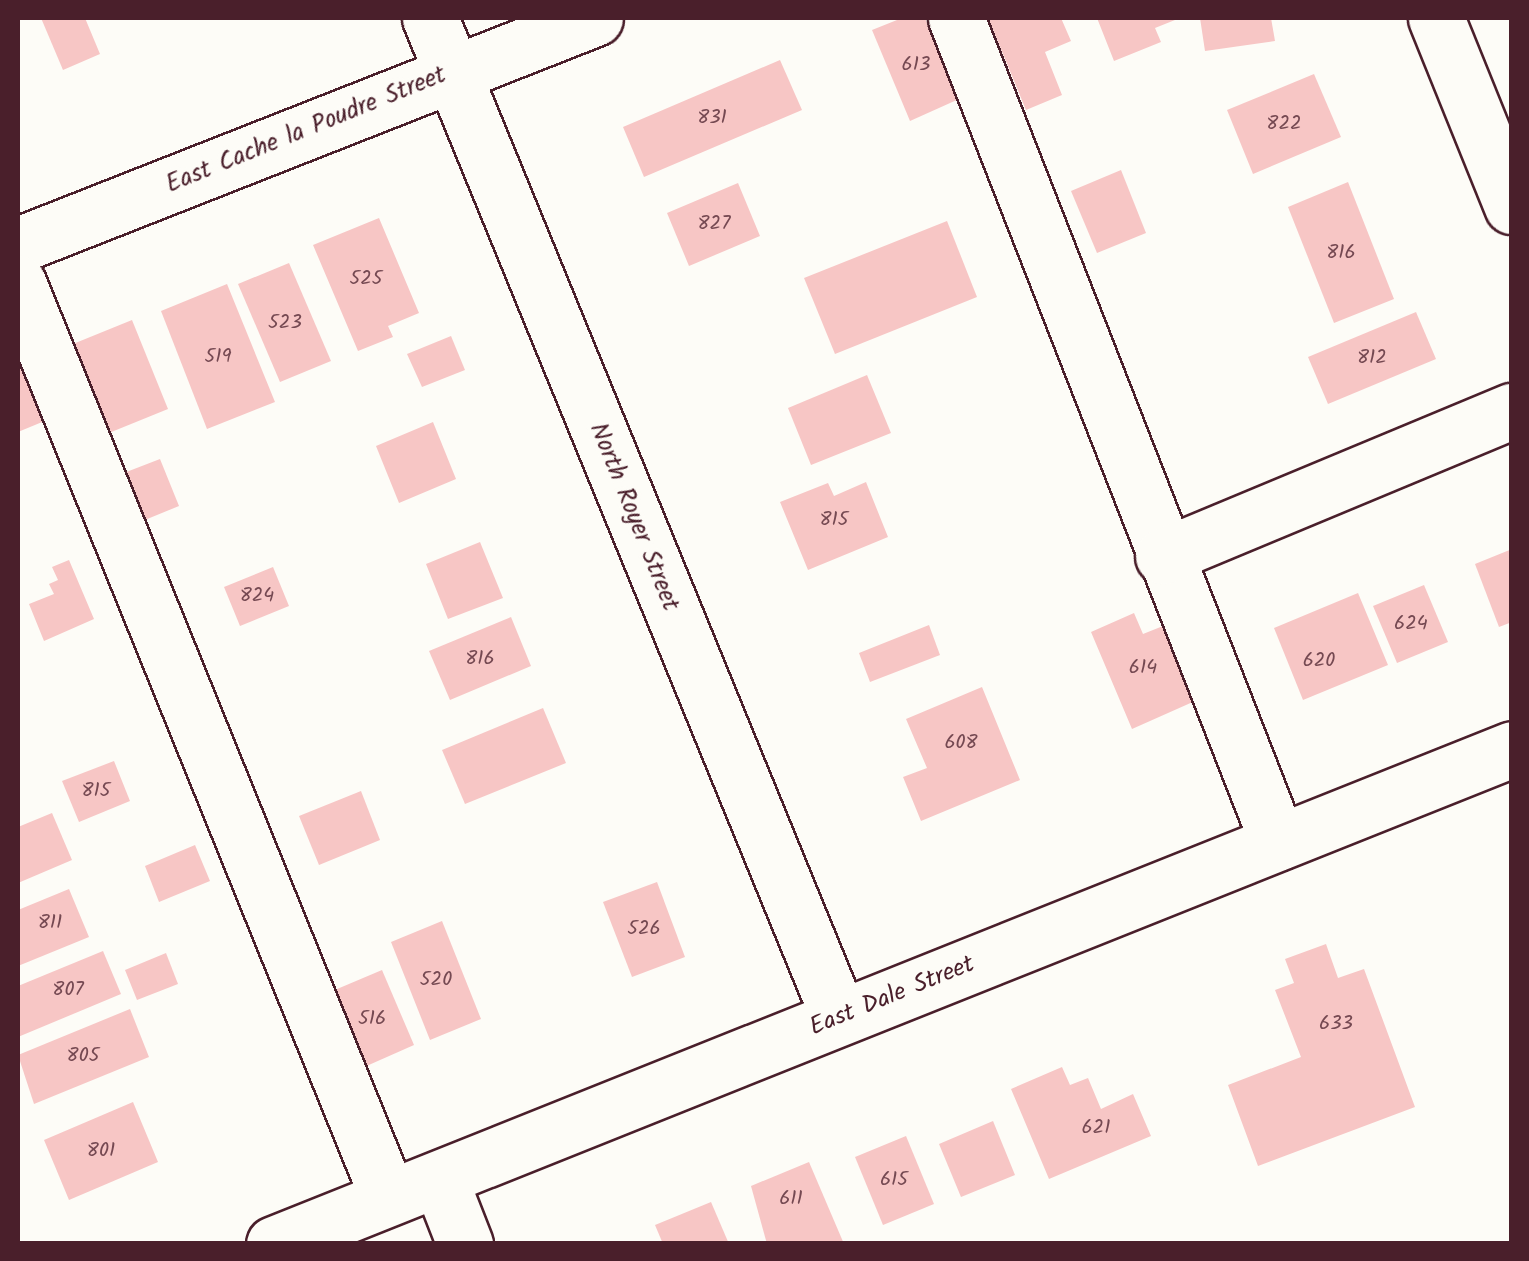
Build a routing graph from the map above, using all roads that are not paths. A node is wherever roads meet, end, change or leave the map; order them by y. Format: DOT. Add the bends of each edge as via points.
graph roads {
  1 [pos="430,18"];
  2 [pos="594,18"];
  3 [pos="956,18"];
  4 [pos="1436,18"];
  5 [pos="451,72"];
  6 [pos="1512,206"];
  7 [pos="18,245"];
  8 [pos="18,283"];
  9 [pos="1512,411"];
  10 [pos="1163,556"];
  11 [pos="1512,749"];
  12 [pos="1278,842"];
  13 [pos="839,1017"];
  14 [pos="440,1180"];
  15 [pos="388,1197"];
  16 [pos="274,1244"];
  17 [pos="465,1244"];
  1 -- 5 [label="street, North Royer Street"];
  2 -- 5 [label="street, East Cache la Poudre Street"];
  3 -- 10 [label="street"];
  4 -- 6 [label="street"];
  5 -- 7 [label="street, East Cache la Poudre Street"];
  5 -- 13 [label="street, North Royer Street"];
  8 -- 15 [label="street"];
  9 -- 10 [label="street"];
  10 -- 12 [label="street"];
  11 -- 12 [label="street, East Dale Street"];
  12 -- 13 [label="street, East Dale Street"];
  13 -- 14 [label="street, East Dale Street"];
  14 -- 15 [label="street, East Dale Street"];
  14 -- 17 [label="street"];
  15 -- 16 [label="street, East Dale Street"];
}
